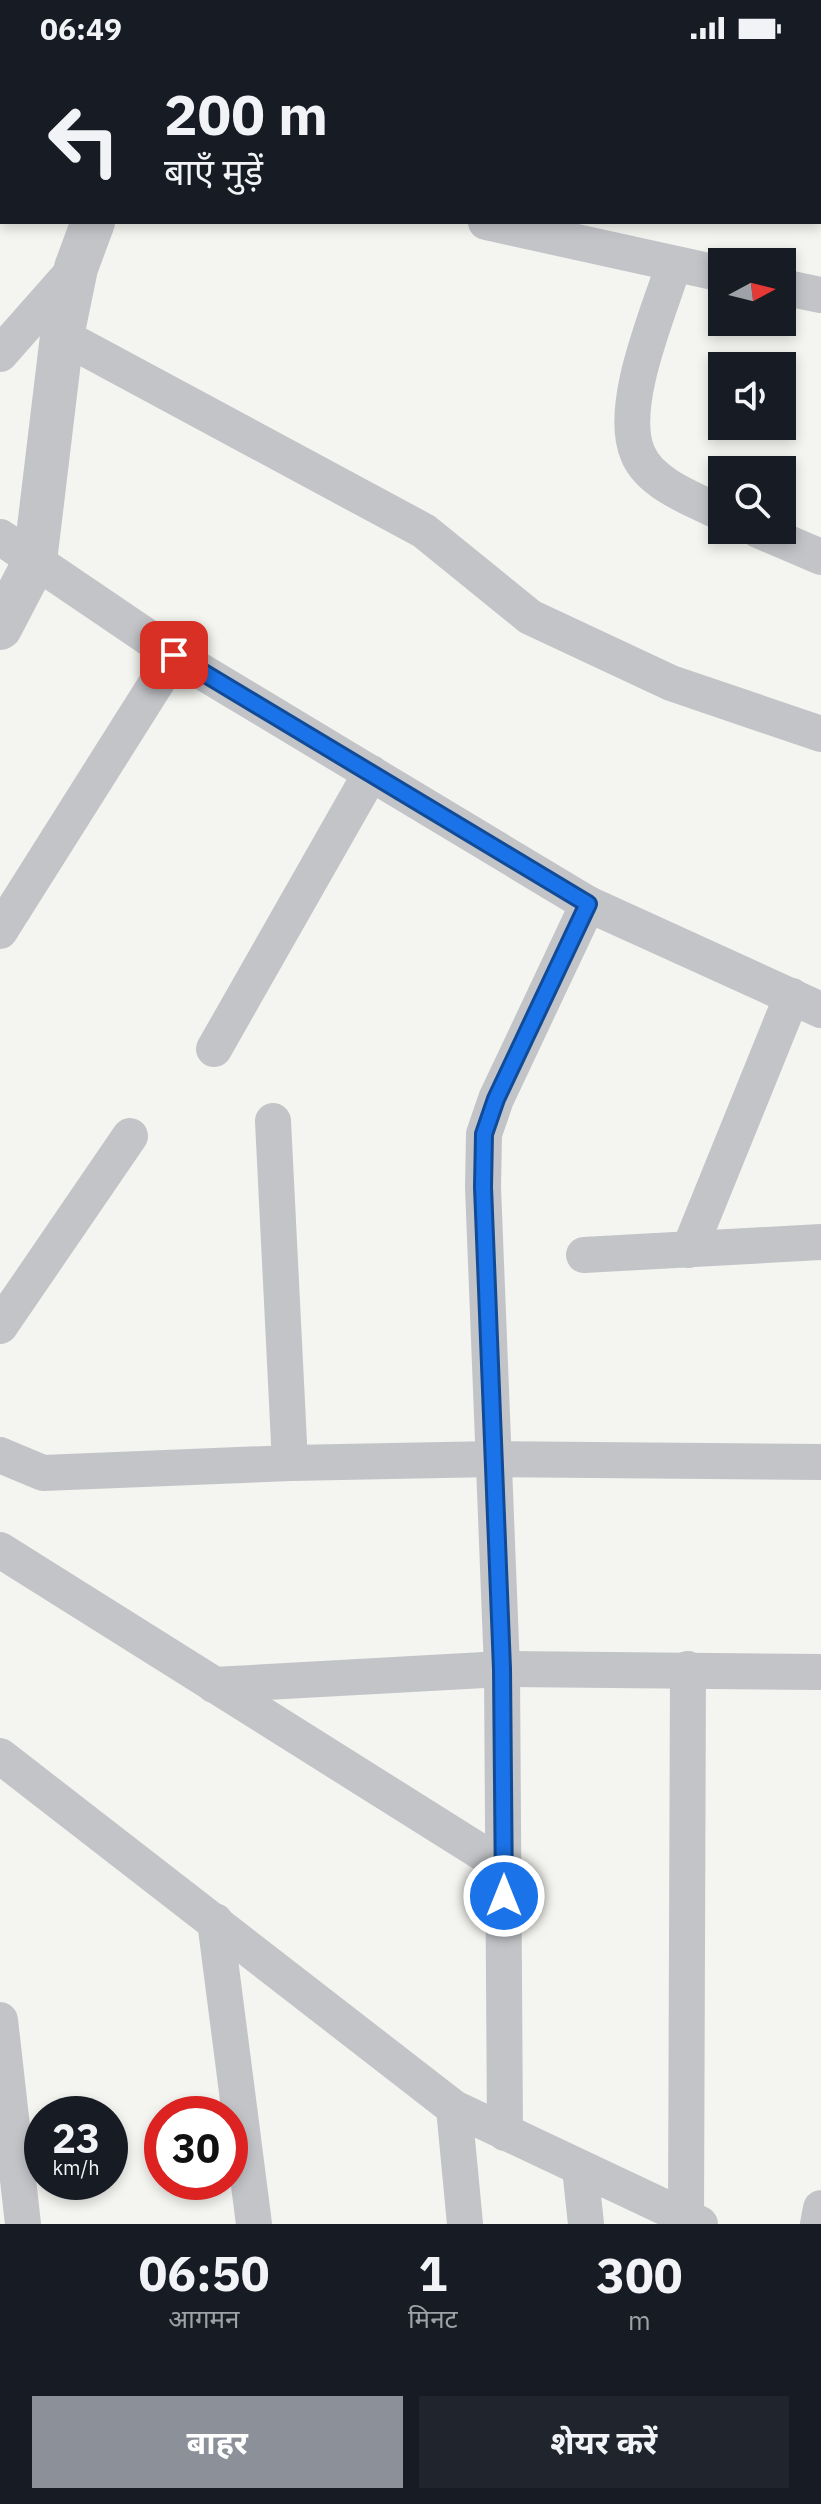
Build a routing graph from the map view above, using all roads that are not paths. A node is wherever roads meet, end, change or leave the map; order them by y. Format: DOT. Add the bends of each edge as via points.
graph roads {
  1 [pos="92,224"];
  2 [pos="495,224"];
  3 [pos="674,264"];
  4 [pos="76,268"];
  5 [pos="708,271"];
  6 [pos="796,290"];
  7 [pos="821,295"];
  8 [pos="62,336"];
  9 [pos="0,354"];
  10 [pos="708,505"];
  11 [pos="0,537"];
  12 [pos="791,544"];
  13 [pos="821,557"];
  14 [pos="35,561"];
  15 [pos="0,628"];
  16 [pos="174,655"];
  17 [pos="821,734"];
  18 [pos="371,773"];
  19 [pos="588,904"];
  20 [pos="0,931"];
  21 [pos="807,1003"];
  22 [pos="214,1049"];
  23 [pos="273,1121"];
  24 [pos="130,1136"];
  25 [pos="821,1242"];
  26 [pos="689,1250"];
  27 [pos="584,1255"];
  28 [pos="0,1326"];
  29 [pos="0,1455"];
  30 [pos="494,1459"];
  31 [pos="821,1462"];
  32 [pos="290,1463"];
  33 [pos="0,1550"];
  34 [pos="502,1669"];
  35 [pos="688,1669"];
  36 [pos="821,1672"];
  37 [pos="214,1685"];
  38 [pos="0,1756"];
  39 [pos="503,1866"];
  40 [pos="215,1921"];
  41 [pos="0,2020"];
  42 [pos="454,2108"];
  43 [pos="505,2133"];
  44 [pos="580,2168"];
  45 [pos="821,2208"];
  46 [pos="693,2220"];
  47 [pos="23,2224"];
  48 [pos="254,2224"];
  49 [pos="465,2224"];
  50 [pos="586,2224"];
  51 [pos="818,2224"];
  1 -- 4 [label="street"];
  2 -- 3 [label="street"];
  3 -- 5 [label="street"];
  3 -- 10 [label="street" via="641,369 631,427 638,456 654,475"];
  4 -- 8 [label="street"];
  4 -- 9 [label="street"];
  6 -- 7 [label="street"];
  8 -- 14 [label="street"];
  8 -- 17 [label="street" via="424,531 530,617 671,683"];
  11 -- 14 [label="street"];
  12 -- 13 [label="street"];
  14 -- 15 [label="street"];
  14 -- 16 [label="street"];
  16 -- 18 [label="street"];
  16 -- 20 [label="street"];
  18 -- 19 [label="street"];
  18 -- 22 [label="street"];
  19 -- 21 [label="street"];
  19 -- 30 [label="street" via="484,1134"];
  21 -- 26 [label="street"];
  23 -- 32 [label="street"];
  24 -- 28 [label="street"];
  25 -- 26 [label="street"];
  26 -- 27 [label="street"];
  29 -- 32 [label="street" via="43,1473"];
  30 -- 31 [label="street"];
  30 -- 32 [label="street"];
  30 -- 34 [label="street"];
  33 -- 37 [label="street"];
  34 -- 35 [label="street"];
  34 -- 37 [label="street"];
  34 -- 39 [label="street"];
  35 -- 36 [label="street"];
  35 -- 46 [label="street"];
  37 -- 39 [label="street"];
  38 -- 40 [label="street"];
  39 -- 43 [label="street"];
  40 -- 42 [label="street"];
  40 -- 48 [label="street"];
  41 -- 47 [label="street"];
  42 -- 43 [label="street"];
  42 -- 49 [label="street"];
  43 -- 44 [label="street"];
  44 -- 46 [label="street"];
  44 -- 50 [label="street"];
  45 -- 51 [label="street"];
}
